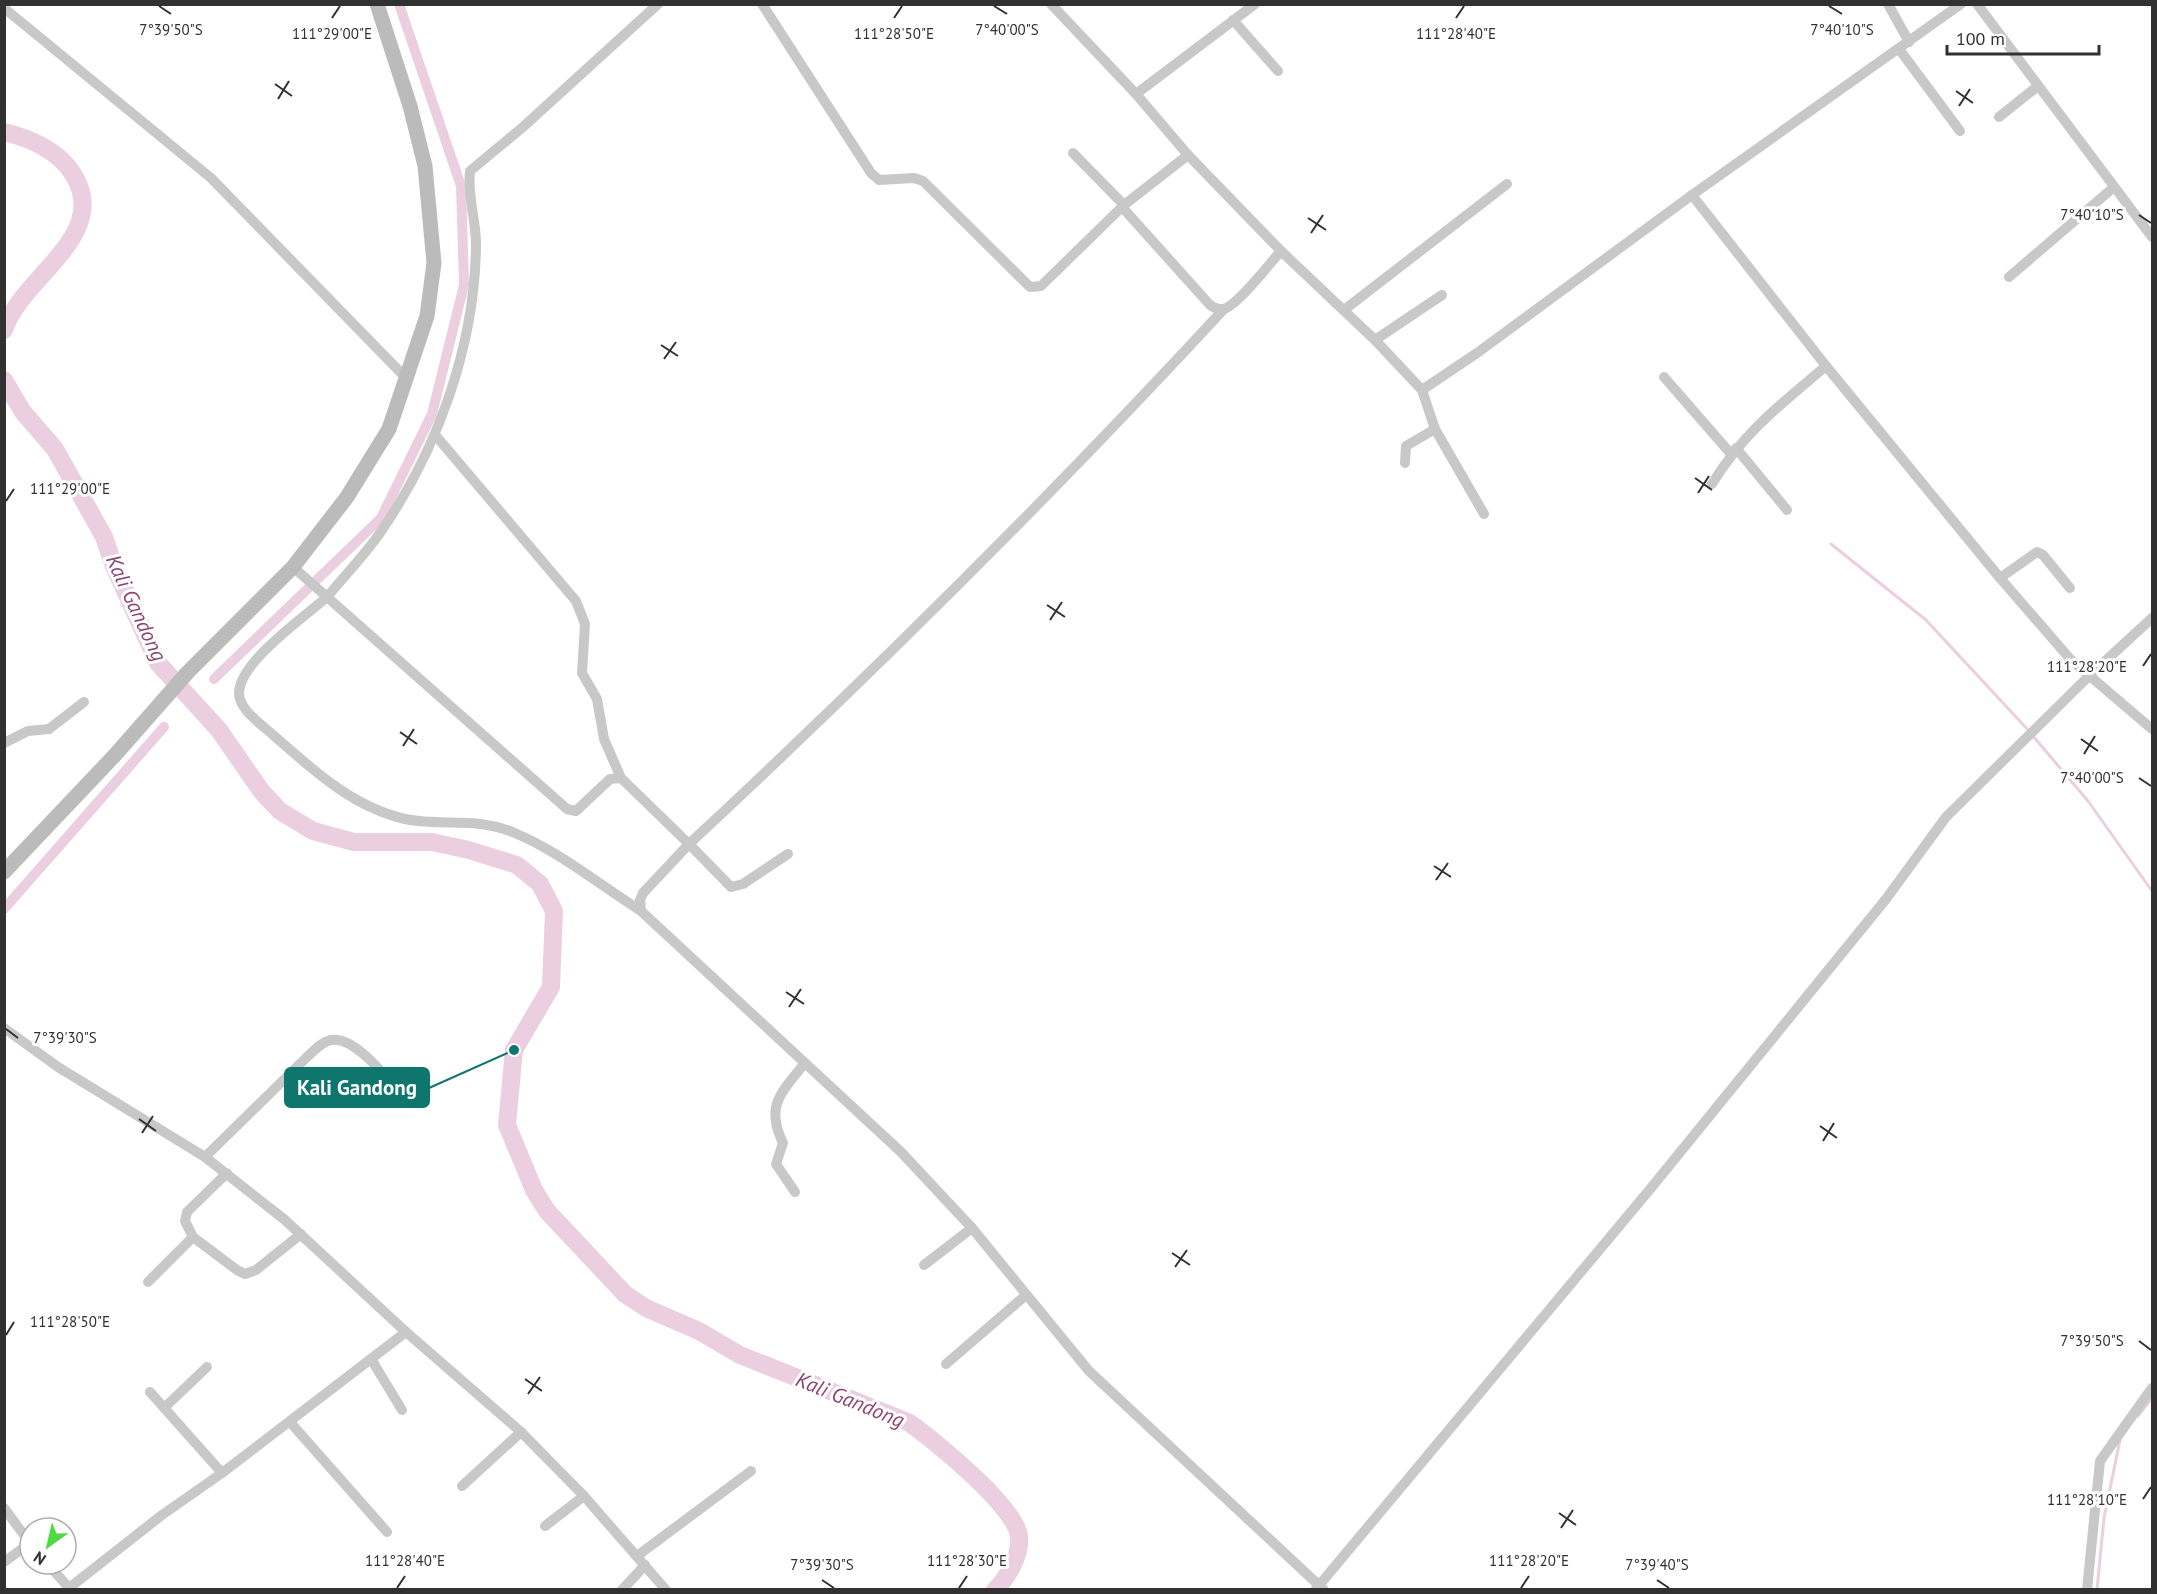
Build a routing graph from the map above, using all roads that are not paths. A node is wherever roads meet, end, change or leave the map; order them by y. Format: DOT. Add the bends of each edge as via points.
graph roads {
  1 [pos="377,4"];
  2 [pos="658,4"];
  3 [pos="762,4"];
  4 [pos="1051,4"];
  5 [pos="1255,4"];
  6 [pos="1888,4"];
  7 [pos="1961,4"];
  8 [pos="1977,4"];
  9 [pos="4,8"];
  10 [pos="1233,20"];
  11 [pos="1909,42"];
  12 [pos="1899,49"];
  13 [pos="1278,71"];
  14 [pos="2038,86"];
  15 [pos="1136,94"];
  16 [pos="1999,117"];
  17 [pos="1960,130"];
  18 [pos="1073,153"];
  19 [pos="1188,155"];
  20 [pos="1507,184"];
  21 [pos="2114,187"];
  22 [pos="1692,195"];
  23 [pos="1123,206"];
  24 [pos="2152,237"];
  25 [pos="1281,251"];
  26 [pos="2009,277"];
  27 [pos="1442,295"];
  28 [pos="1224,309"];
  29 [pos="1344,310"];
  30 [pos="1375,340"];
  31 [pos="1826,366"];
  32 [pos="1664,378"];
  33 [pos="407,379"];
  34 [pos="1422,390"];
  35 [pos="1436,429"];
  36 [pos="436,436"];
  37 [pos="1733,451"];
  38 [pos="1405,463"];
  39 [pos="1712,484"];
  40 [pos="1787,510"];
  41 [pos="1484,514"];
  42 [pos="297,570"];
  43 [pos="2000,578"];
  44 [pos="2070,588"];
  45 [pos="323,593"];
  46 [pos="2152,618"];
  47 [pos="2089,676"];
  48 [pos="84,702"];
  49 [pos="2152,729"];
  50 [pos="4,743"];
  51 [pos="621,778"];
  52 [pos="689,844"];
  53 [pos="788,854"];
  54 [pos="4,872"];
  55 [pos="641,911"];
  56 [pos="4,1028"];
  57 [pos="804,1064"];
  58 [pos="397,1089"];
  59 [pos="205,1157"];
  60 [pos="227,1173"];
  61 [pos="795,1192"];
  62 [pos="972,1228"];
  63 [pos="301,1234"];
  64 [pos="193,1237"];
  65 [pos="924,1265"];
  66 [pos="148,1282"];
  67 [pos="1026,1296"];
  68 [pos="406,1332"];
  69 [pos="371,1359"];
  70 [pos="946,1364"];
  71 [pos="207,1367"];
  72 [pos="2152,1388"];
  73 [pos="150,1392"];
  74 [pos="164,1408"];
  75 [pos="402,1410"];
  76 [pos="290,1422"];
  77 [pos="520,1432"];
  78 [pos="751,1471"];
  79 [pos="222,1473"];
  80 [pos="462,1486"];
  81 [pos="584,1496"];
  82 [pos="4,1508"];
  83 [pos="545,1526"];
  84 [pos="387,1532"];
  85 [pos="637,1556"];
  86 [pos="4,1562"];
  87 [pos="645,1565"];
  88 [pos="58,1576"];
  89 [pos="1319,1588"];
  90 [pos="69,1589"];
  91 [pos="622,1590"];
  92 [pos="666,1590"];
  93 [pos="2087,1590"];
  1 -- 33 [label="street" via="410,106 431,206 434,263 427,316"];
  2 -- 36 [label="street" via="470,171 477,247 470,320"];
  3 -- 23 [label="street" via="871,173 879,180 923,181 1030,287 1041,286"];
  4 -- 15 [label="street"];
  5 -- 10 [label="street"];
  6 -- 11 [label="street"];
  7 -- 11 [label="street"];
  8 -- 14 [label="street"];
  9 -- 33 [label="street" via="211,178"];
  10 -- 13 [label="street"];
  10 -- 15 [label="street"];
  11 -- 12 [label="street"];
  12 -- 17 [label="street"];
  12 -- 22 [label="street"];
  14 -- 16 [label="street"];
  14 -- 21 [label="street"];
  15 -- 19 [label="street"];
  18 -- 23 [label="street"];
  19 -- 23 [label="street"];
  19 -- 25 [label="street"];
  20 -- 29 [label="street"];
  21 -- 24 [label="street"];
  21 -- 26 [label="street"];
  22 -- 31 [label="street"];
  22 -- 34 [label="street" via="1477,354"];
  23 -- 28 [label="street" via="1210,304"];
  25 -- 28 [label="street"];
  25 -- 29 [label="street"];
  27 -- 30 [label="street"];
  28 -- 52 [label="street" via="1082,462 782,758"];
  29 -- 30 [label="street"];
  30 -- 34 [label="street"];
  31 -- 37 [label="street"];
  31 -- 43 [label="street"];
  32 -- 37 [label="street"];
  33 -- 42 [label="street" via="389,429"];
  34 -- 35 [label="street"];
  35 -- 38 [label="street" via="1406,446"];
  35 -- 41 [label="street"];
  36 -- 45 [label="street" via="381,532"];
  36 -- 51 [label="street" via="579,607 585,624 582,673 597,699 604,739"];
  37 -- 39 [label="street"];
  37 -- 40 [label="street"];
  42 -- 45 [label="street"];
  42 -- 54 [label="street" via="188,672"];
  43 -- 44 [label="street" via="2037,552"];
  43 -- 47 [label="street"];
  45 -- 51 [label="street" via="567,809 576,811 610,779"];
  45 -- 55 [label="street" via="245,674 239,699 248,712 315,772 365,805 406,819 480,822 518,834"];
  46 -- 47 [label="street"];
  47 -- 49 [label="street"];
  47 -- 89 [label="street" via="1946,817 1886,899"];
  48 -- 50 [label="street" via="49,729 28,730"];
  51 -- 52 [label="street"];
  52 -- 53 [label="street" via="731,887 743,884"];
  52 -- 55 [label="street" via="643,893"];
  55 -- 57 [label="street"];
  56 -- 59 [label="street" via="58,1067"];
  57 -- 61 [label="street" via="784,1089 774,1114 783,1143 776,1164"];
  57 -- 62 [label="street" via="902,1152"];
  58 -- 59 [label="street" via="351,1045 332,1040 322,1043"];
  59 -- 60 [label="street"];
  60 -- 63 [label="street"];
  60 -- 64 [label="street" via="185,1216"];
  62 -- 65 [label="street"];
  62 -- 67 [label="street"];
  63 -- 64 [label="street" via="256,1270 245,1274"];
  63 -- 68 [label="street"];
  64 -- 66 [label="street"];
  67 -- 70 [label="street"];
  67 -- 89 [label="street" via="1089,1371"];
  68 -- 69 [label="street"];
  68 -- 77 [label="street"];
  69 -- 75 [label="street"];
  69 -- 76 [label="street"];
  71 -- 74 [label="street"];
  72 -- 93 [label="street" via="2098,1466"];
  73 -- 74 [label="street"];
  74 -- 79 [label="street"];
  76 -- 79 [label="street"];
  76 -- 84 [label="street"];
  77 -- 80 [label="street"];
  77 -- 81 [label="street"];
  78 -- 85 [label="street"];
  79 -- 90 [label="street"];
  81 -- 83 [label="street"];
  81 -- 85 [label="street"];
  82 -- 86 [label="street" via="30,1543"];
  85 -- 87 [label="street"];
  87 -- 91 [label="street"];
  87 -- 92 [label="street"];
  88 -- 90 [label="street"];
}
